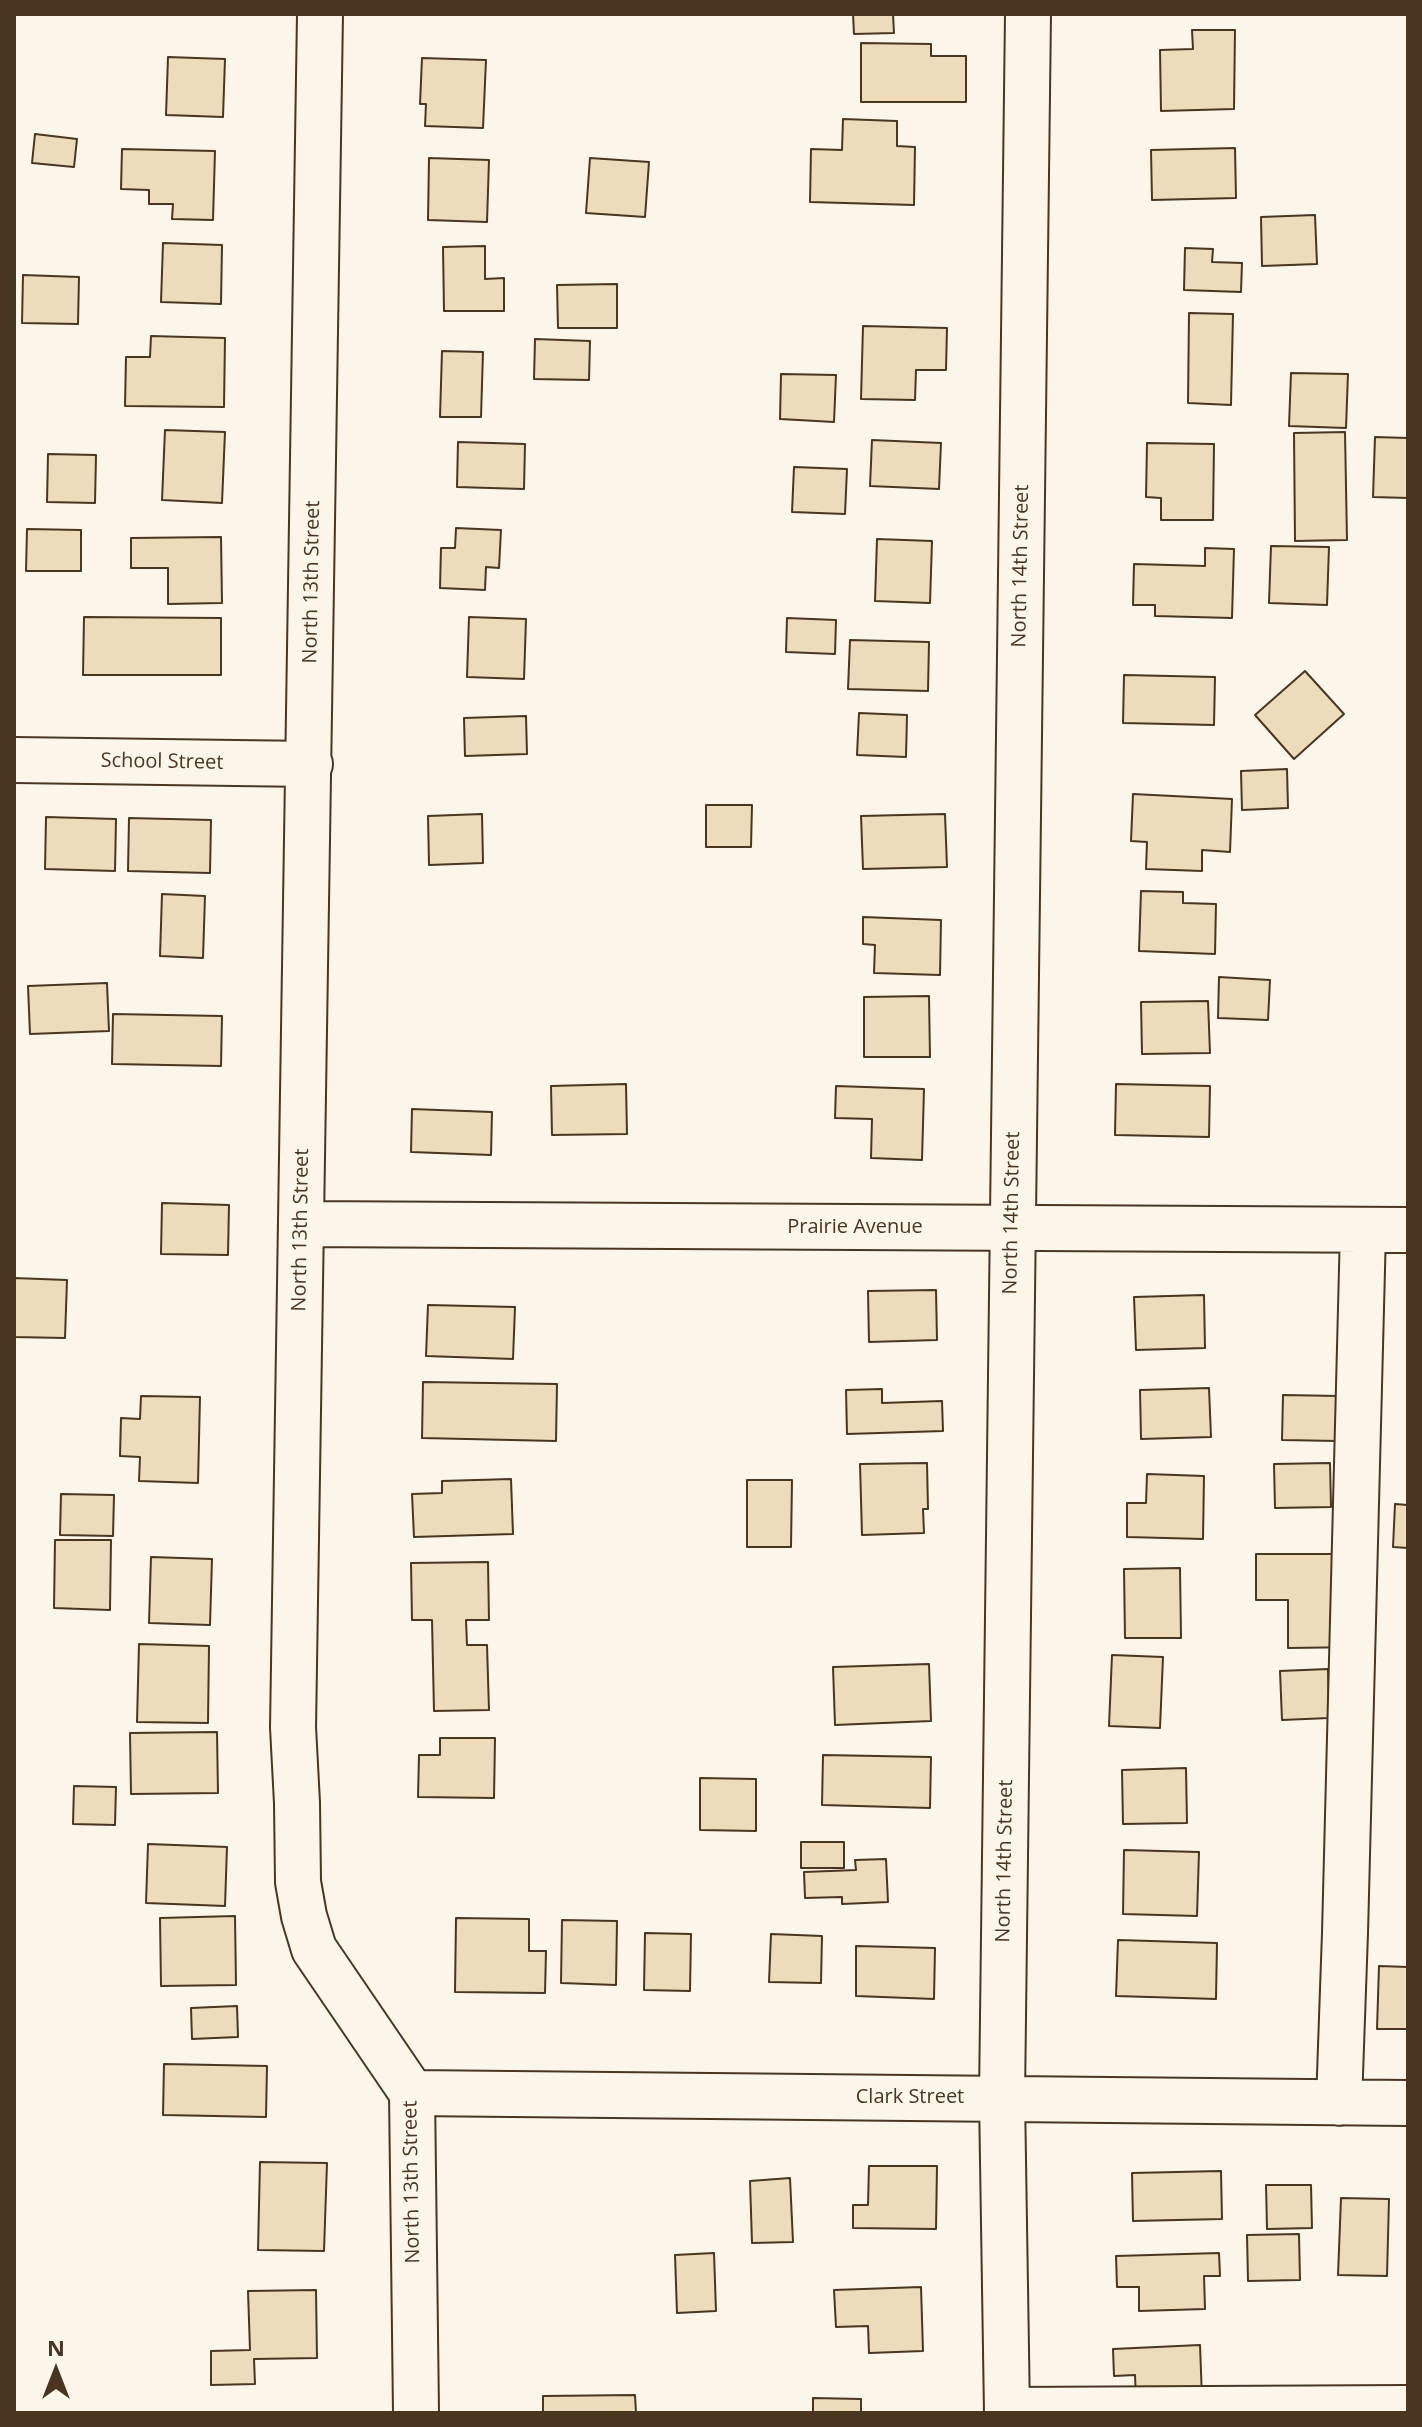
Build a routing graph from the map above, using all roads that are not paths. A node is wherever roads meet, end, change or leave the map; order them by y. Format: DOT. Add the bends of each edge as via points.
graph roads {
  1 [pos="320,14"];
  2 [pos="1028,14"];
  3 [pos="14,760"];
  4 [pos="310,764"];
  5 [pos="301,1224"];
  6 [pos="1012,1227"];
  7 [pos="1363,1230"];
  8 [pos="1408,1230"];
  9 [pos="412,2093"];
  10 [pos="1002,2097"];
  11 [pos="1339,2103"];
  12 [pos="1408,2103"];
  13 [pos="1408,2408"];
  14 [pos="1007,2411"];
  15 [pos="416,2413"];
  1 -- 4 [label="street, North 13th Street"];
  2 -- 6 [label="street, North 14th Street"];
  3 -- 4 [label="street, School Street"];
  4 -- 5 [label="street, North 13th Street"];
  5 -- 6 [label="street, Prairie Avenue"];
  5 -- 9 [label="street, North 13th Street" via="293,1727 298,1882 314,1949"];
  6 -- 7 [label="street, Prairie Avenue"];
  6 -- 10 [label="street, North 14th Street"];
  7 -- 8 [label="street, Prairie Avenue"];
  7 -- 11 [label="street"];
  9 -- 10 [label="street, Clark Street"];
  9 -- 15 [label="street, North 13th Street"];
  10 -- 11 [label="street, Clark Street"];
  10 -- 14 [label="street, North 14th Street"];
  11 -- 12 [label="street, Clark Street"];
  13 -- 14 [label="street"];
}
